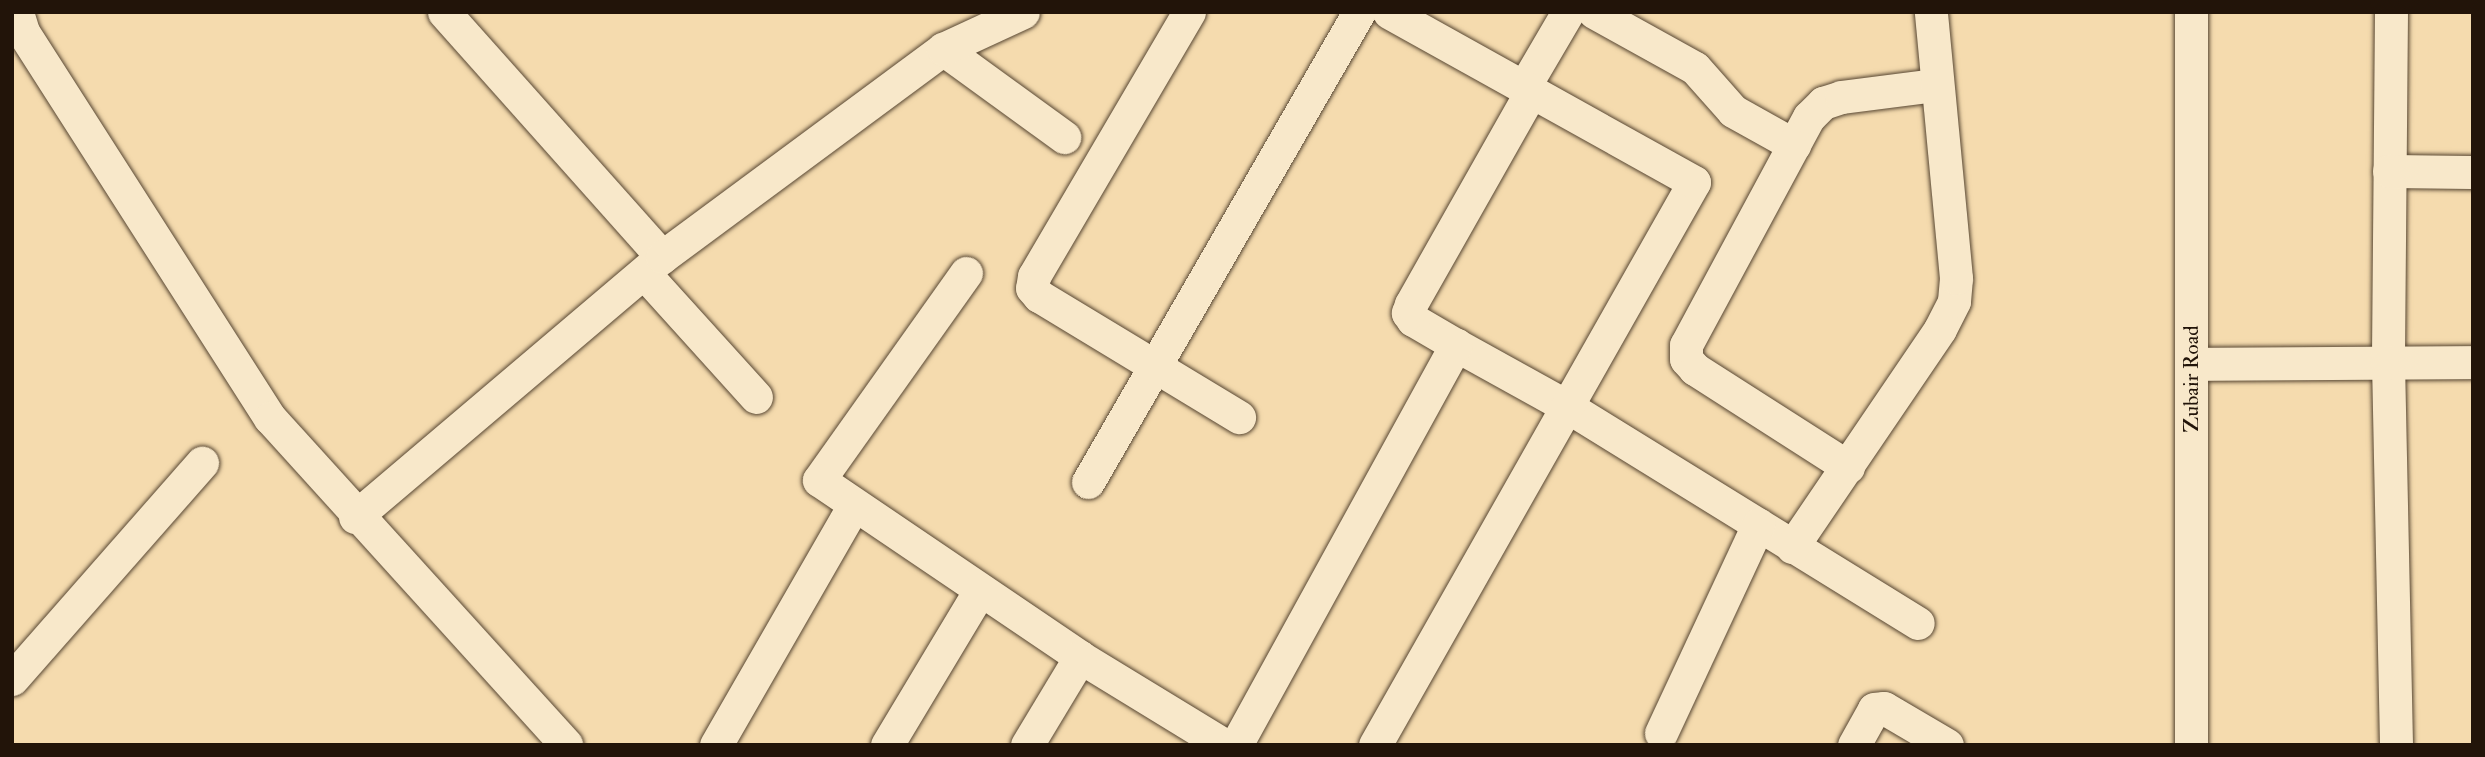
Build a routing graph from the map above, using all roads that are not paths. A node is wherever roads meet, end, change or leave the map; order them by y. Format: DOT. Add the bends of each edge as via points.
graph roads {
  1 [pos="17,12"];
  2 [pos="444,12"];
  3 [pos="1023,12"];
  4 [pos="1189,12"];
  5 [pos="1359,12"];
  6 [pos="1389,12"];
  7 [pos="1567,12"];
  8 [pos="1594,12"];
  9 [pos="1931,12"];
  10 [pos="2191,12"];
  11 [pos="2391,12"];
  12 [pos="943,49"];
  13 [pos="1935,85"];
  14 [pos="1527,89"];
  15 [pos="1064,137"];
  16 [pos="1794,145"];
  17 [pos="2389,171"];
  18 [pos="2473,172"];
  19 [pos="653,265"];
  20 [pos="967,273"];
  21 [pos="1456,345"];
  22 [pos="2388,362"];
  23 [pos="2473,362"];
  24 [pos="2192,364"];
  25 [pos="1154,366"];
  26 [pos="756,397"];
  27 [pos="1568,407"];
  28 [pos="1239,417"];
  29 [pos="202,463"];
  30 [pos="1847,467"];
  31 [pos="1088,482"];
  32 [pos="854,505"];
  33 [pos="355,517"];
  34 [pos="1758,525"];
  35 [pos="1792,547"];
  36 [pos="980,590"];
  37 [pos="1918,623"];
  38 [pos="1080,657"];
  39 [pos="12,680"];
  40 [pos="1661,733"];
  41 [pos="566,745"];
  42 [pos="716,745"];
  43 [pos="887,745"];
  44 [pos="1027,745"];
  45 [pos="1224,745"];
  46 [pos="1236,745"];
  47 [pos="1375,745"];
  48 [pos="1854,745"];
  49 [pos="1947,745"];
  50 [pos="2191,745"];
  51 [pos="2396,745"];
  1 -- 33 [label="street" via="23,32 270,418"];
  2 -- 19 [label="street"];
  3 -- 12 [label="street"];
  4 -- 25 [label="street" via="1034,276 1032,288"];
  5 -- 25 [label="street"];
  6 -- 14 [label="street"];
  7 -- 14 [label="street"];
  8 -- 16 [label="street" via="1695,68 1715,85 1733,111"];
  9 -- 13 [label="street"];
  10 -- 24 [label="street, Zubair Road"];
  11 -- 17 [label="street"];
  12 -- 15 [label="street"];
  12 -- 19 [label="street"];
  13 -- 16 [label="street" via="1823,103 1809,117"];
  13 -- 30 [label="street" via="1956,278 1954,301"];
  14 -- 21 [label="street" via="1408,313"];
  14 -- 27 [label="street" via="1694,182"];
  16 -- 30 [label="street" via="1686,345 1686,359"];
  17 -- 18 [label="street"];
  17 -- 22 [label="street"];
  19 -- 26 [label="street"];
  19 -- 33 [label="street"];
  20 -- 32 [label="street" via="822,474 824,484"];
  21 -- 27 [label="street"];
  21 -- 46 [label="street"];
  22 -- 23 [label="street"];
  22 -- 24 [label="street"];
  22 -- 51 [label="street"];
  24 -- 50 [label="street, Zubair Road"];
  25 -- 28 [label="street"];
  25 -- 31 [label="street"];
  27 -- 34 [label="street"];
  27 -- 47 [label="street"];
  29 -- 39 [label="street"];
  30 -- 35 [label="street"];
  32 -- 36 [label="street"];
  32 -- 42 [label="street"];
  33 -- 41 [label="street"];
  34 -- 35 [label="street"];
  34 -- 40 [label="street"];
  35 -- 37 [label="street"];
  36 -- 38 [label="street"];
  36 -- 43 [label="street"];
  38 -- 44 [label="street"];
  38 -- 45 [label="street"];
  48 -- 49 [label="street" via="1874,709 1884,708"];
}
